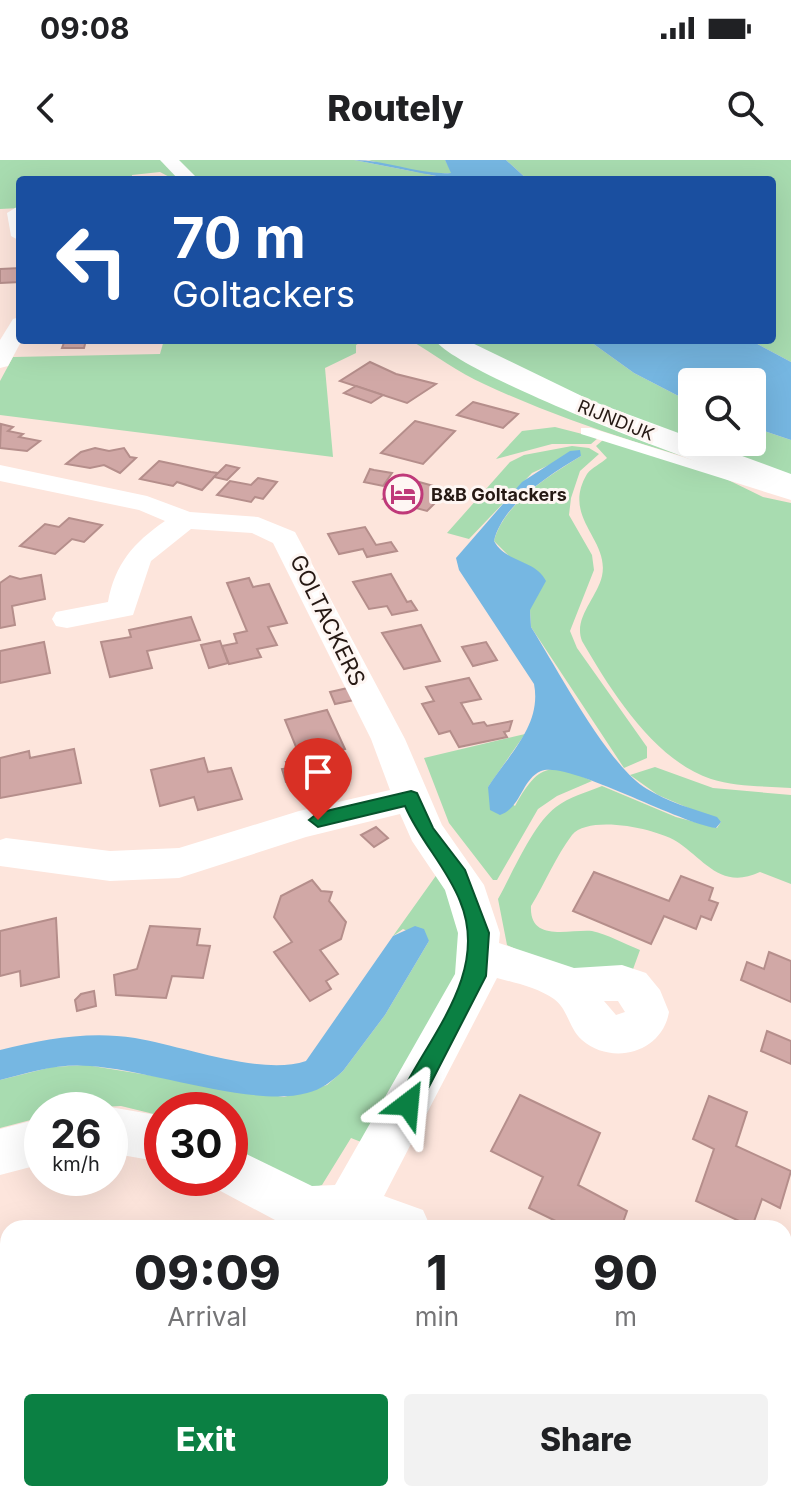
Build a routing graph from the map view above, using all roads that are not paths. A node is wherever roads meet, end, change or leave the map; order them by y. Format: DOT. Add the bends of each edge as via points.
graph roads {
  1 [pos="169,160"];
  2 [pos="186,176"];
  3 [pos="16,331"];
  4 [pos="456,344"];
  5 [pos="0,361"];
  6 [pos="586,431"];
  7 [pos="0,473"];
  8 [pos="791,484"];
  9 [pos="791,496"];
  10 [pos="185,520"];
  11 [pos="67,619"];
  12 [pos="411,798"];
  13 [pos="6,853"];
  14 [pos="479,956"];
  15 [pos="570,986"];
  16 [pos="24,1146"];
  17 [pos="0,1152"];
  18 [pos="248,1179"];
  19 [pos="349,1219"];
  1 -- 2 [label="street"];
  3 -- 5 [label="street"];
  4 -- 8 [label="street, RIJNDIJK" via="582,407"];
  6 -- 9 [label="lane, RIJNDIJK"];
  7 -- 10 [label="street, GOLTACKERS" via="147,504"];
  10 -- 11 [label="street" via="136,555 122,609"];
  10 -- 12 [label="street, GOLTACKERS" via="258,525 294,548 388,739"];
  12 -- 13 [label="street" via="299,825 179,863 110,866"];
  12 -- 14 [label="street, GOLTACKERS" via="425,831 464,885 479,933"];
  14 -- 15 [label="street"];
  14 -- 19 [label="street, GOLTACKERS" via="466,999"];
  16 -- 17 [label="street"];
  18 -- 19 [label="street" via="309,1211"];
}
